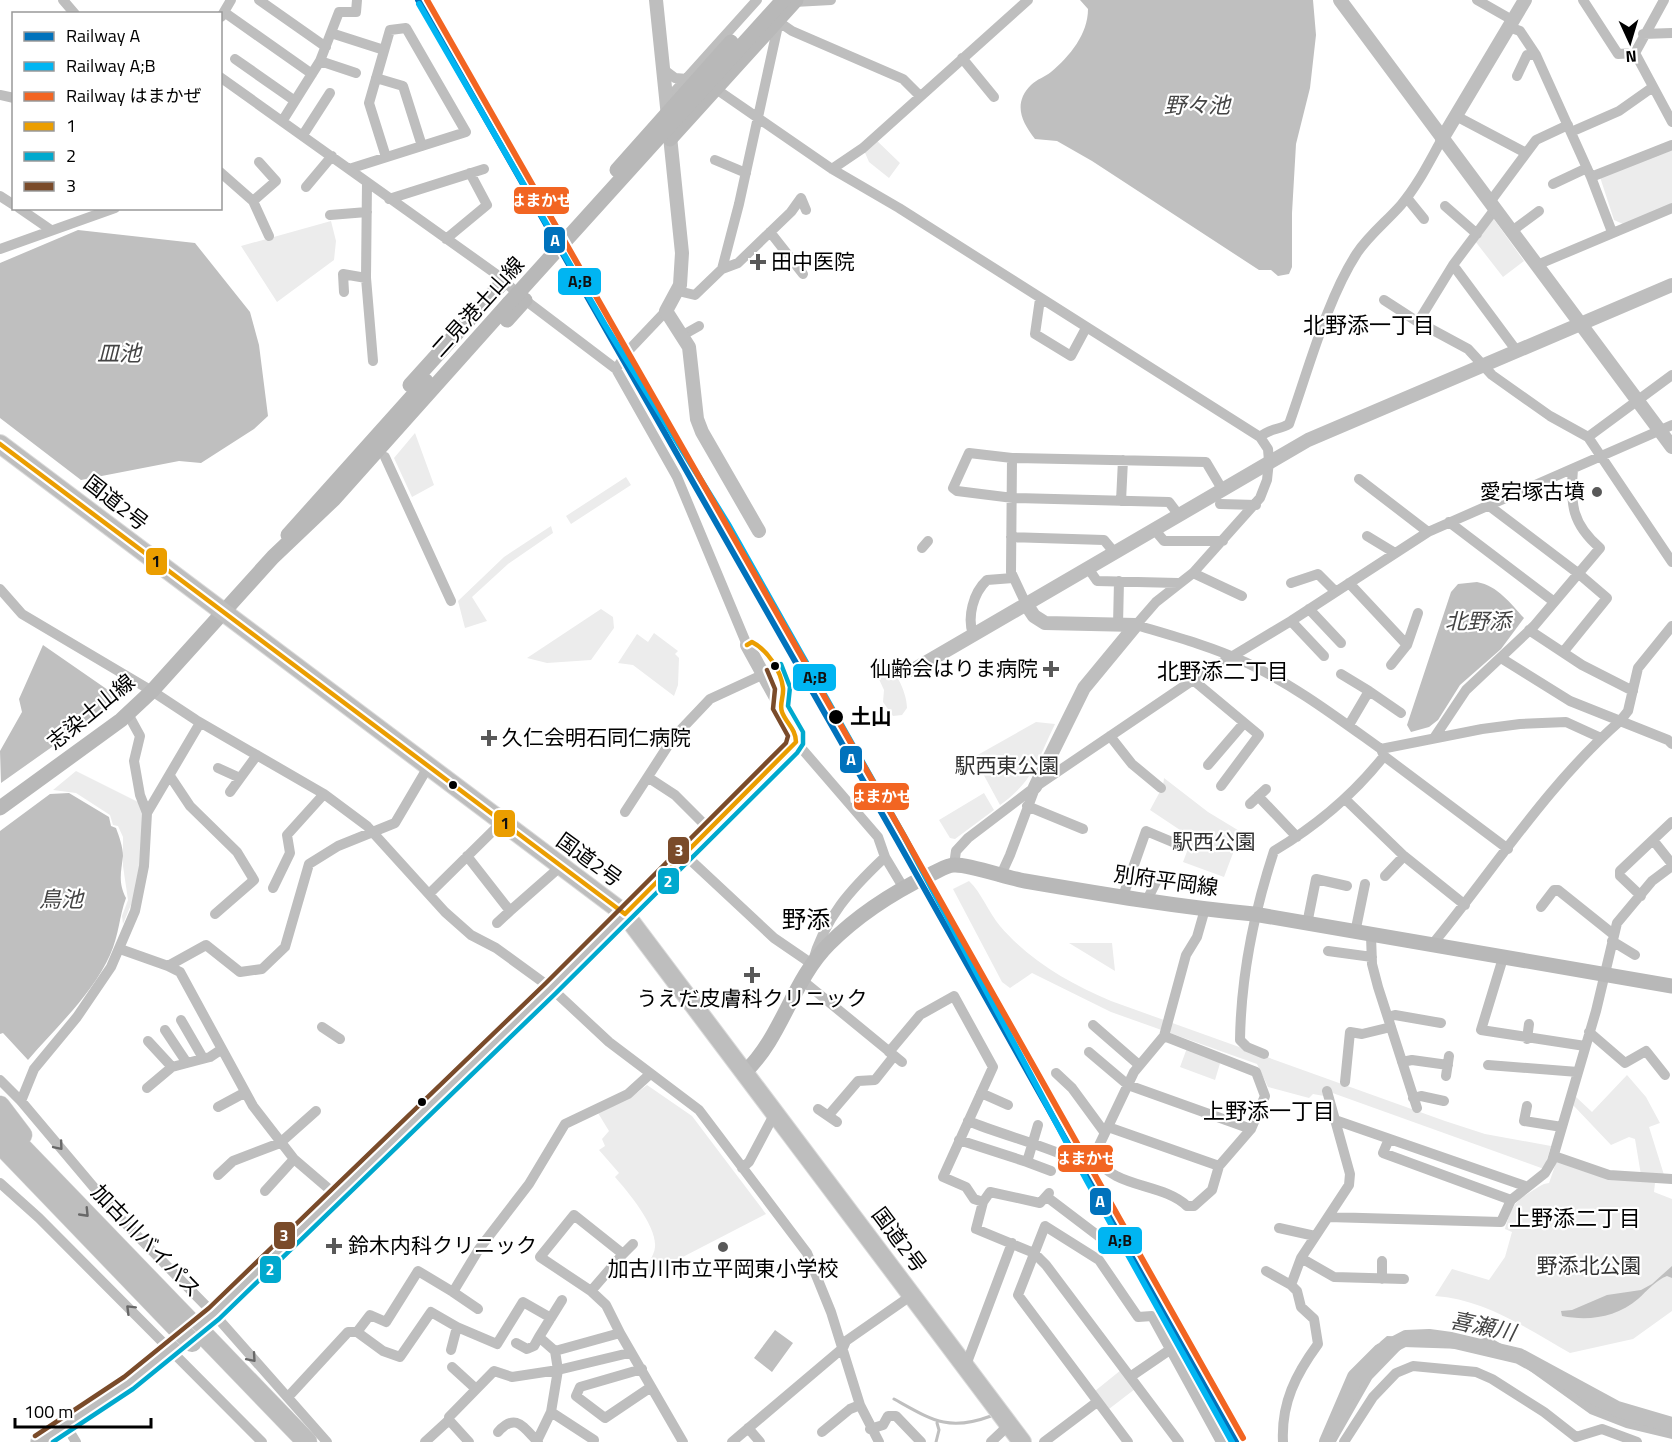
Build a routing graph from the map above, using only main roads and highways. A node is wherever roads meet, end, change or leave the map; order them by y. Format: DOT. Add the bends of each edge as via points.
graph roads {
  1 [pos="769,0"];
  2 [pos="789,0"];
  3 [pos="670,139"];
  4 [pos="504,281"];
  5 [pos="506,300"];
  6 [pos="525,300"];
  7 [pos="0,444"];
  8 [pos="313,522"];
  9 [pos="296,524"];
  10 [pos="273,557"];
  11 [pos="223,611"];
  12 [pos="0,808"];
  13 [pos="625,914"];
  14 [pos="1672,986"];
  15 [pos="745,1072"];
  16 [pos="0,1106"];
  17 [pos="0,1125"];
  18 [pos="0,1144"];
  19 [pos="0,1158"];
  20 [pos="42,1169"];
  21 [pos="52,1200"];
  22 [pos="191,1332"];
  23 [pos="39,1442"];
  24 [pos="289,1442"];
  25 [pos="307,1442"];
  26 [pos="1022,1442"];
  1 -- 5 [label="main road, 二見港土山線, bridge"];
  2 -- 3 [label="main road" via="780,19"];
  2 -- 5 [label="main road, 二見港土山線, bridge"];
  4 -- 9 [label="main road" via="326,480"];
  5 -- 8 [label="main road, 二見港土山線"];
  5 -- 9 [label="main road, 二見港土山線"];
  6 -- 8 [label="main road" via="385,457 337,507"];
  7 -- 11 [label="highway, 国道2号"];
  8 -- 10 [label="main road, 二見港土山線"];
  9 -- 10 [label="main road, 二見港土山線"];
  10 -- 11 [label="main road, 二見港土山線"];
  11 -- 12 [label="main road, 志染土山線" via="128,714"];
  11 -- 13 [label="highway, 国道2号"];
  13 -- 15 [label="highway, 国道2号"];
  13 -- 23 [label="main road" via="214,1314 128,1383"];
  14 -- 15 [label="main road, 別府平岡線" via="1254,914 1000,877 954,865 903,887 863,913 828,945 802,980 761,1057"];
  15 -- 26 [label="highway, 国道2号"];
  16 -- 20 [label="highway"];
  17 -- 20 [label="highway, 加古川バイパス"];
  18 -- 21 [label="highway, 加古川バイパス"];
  19 -- 21 [label="highway"];
  20 -- 22 [label="highway, 加古川バイパス, one-way"];
  21 -- 22 [label="highway, 加古川バイパス"];
  22 -- 24 [label="highway, 加古川バイパス"];
  22 -- 25 [label="highway, 加古川バイパス"];
}
